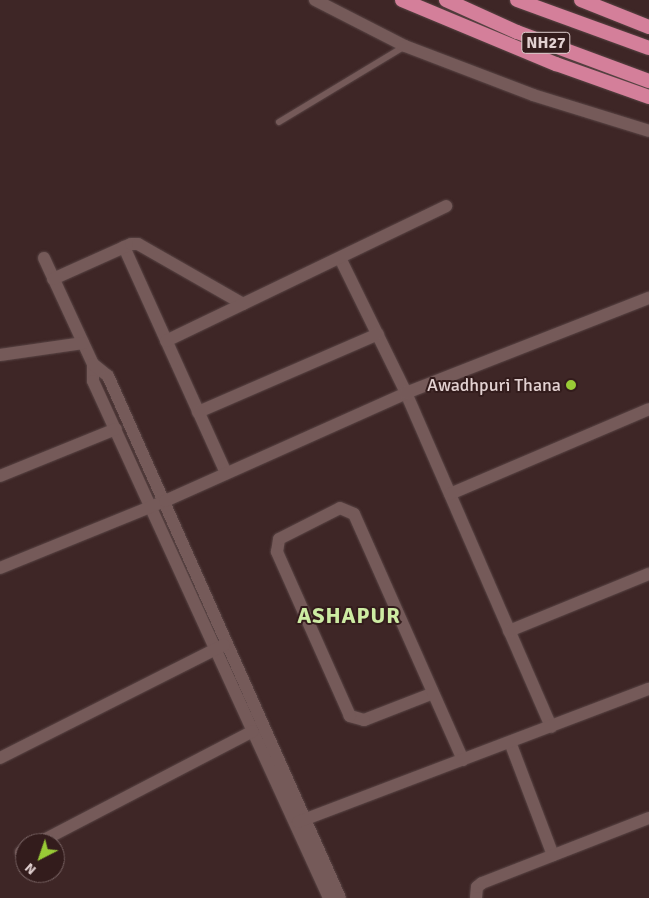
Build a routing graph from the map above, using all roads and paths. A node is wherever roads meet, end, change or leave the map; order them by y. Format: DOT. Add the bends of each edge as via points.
graph roads {
  1 [pos="315,0"];
  2 [pos="402,0"];
  3 [pos="446,0"];
  4 [pos="517,0"];
  5 [pos="580,0"];
  6 [pos="649,27"];
  7 [pos="405,46"];
  8 [pos="649,48"];
  9 [pos="649,81"];
  10 [pos="649,97"];
  11 [pos="279,122"];
  12 [pos="649,132"];
  13 [pos="446,206"];
  14 [pos="124,247"];
  15 [pos="44,258"];
  16 [pos="340,258"];
  17 [pos="54,279"];
  18 [pos="649,298"];
  19 [pos="243,304"];
  20 [pos="378,334"];
  21 [pos="166,341"];
  22 [pos="83,343"];
  23 [pos="0,355"];
  24 [pos="93,364"];
  25 [pos="406,393"];
  26 [pos="649,409"];
  27 [pos="198,412"];
  28 [pos="116,429"];
  29 [pos="226,473"];
  30 [pos="0,476"];
  31 [pos="450,494"];
  32 [pos="165,501"];
  33 [pos="152,506"];
  34 [pos="0,568"];
  35 [pos="649,574"];
  36 [pos="508,631"];
  37 [pos="223,645"];
  38 [pos="649,689"];
  39 [pos="432,694"];
  40 [pos="551,727"];
  41 [pos="253,731"];
  42 [pos="510,742"];
  43 [pos="0,758"];
  44 [pos="463,760"];
  45 [pos="649,818"];
  46 [pos="300,821"];
  47 [pos="57,833"];
  48 [pos="553,855"];
  49 [pos="330,898"];
  50 [pos="340,898"];
  51 [pos="476,898"];
  1 -- 7 [label="street"];
  2 -- 10 [label="highway" via="556,64"];
  3 -- 9 [label="highway, NH27" via="517,32"];
  4 -- 8 [label="highway, NH27"];
  5 -- 6 [label="highway"];
  7 -- 11 [label="lane"];
  7 -- 12 [label="street" via="533,95"];
  13 -- 16 [label="street"];
  14 -- 17 [label="street"];
  14 -- 19 [label="street" via="146,245"];
  14 -- 21 [label="street"];
  15 -- 17 [label="street"];
  16 -- 19 [label="street"];
  16 -- 20 [label="street"];
  17 -- 22 [label="street"];
  18 -- 25 [label="street"];
  19 -- 21 [label="street"];
  20 -- 25 [label="street"];
  20 -- 27 [label="street"];
  21 -- 27 [label="street"];
  22 -- 23 [label="street"];
  22 -- 24 [label="street"];
  24 -- 28 [label="street" via="93,381"];
  24 -- 32 [label="street" via="108,376"];
  25 -- 29 [label="street"];
  25 -- 31 [label="street"];
  26 -- 31 [label="street"];
  27 -- 29 [label="street"];
  28 -- 30 [label="street"];
  28 -- 33 [label="street"];
  29 -- 32 [label="street"];
  31 -- 36 [label="street"];
  32 -- 33 [label="street"];
  32 -- 37 [label="street"];
  33 -- 34 [label="street"];
  33 -- 37 [label="street"];
  35 -- 36 [label="street"];
  36 -- 40 [label="street"];
  37 -- 41 [label="street"];
  37 -- 43 [label="street"];
  37 -- 46 [label="street"];
  38 -- 40 [label="street"];
  39 -- 39 [label="street" via="350,509 340,508 279,539 277,552 350,716 364,720"];
  39 -- 44 [label="street"];
  40 -- 42 [label="street"];
  41 -- 46 [label="street"];
  41 -- 47 [label="street"];
  42 -- 44 [label="street"];
  42 -- 48 [label="street"];
  44 -- 46 [label="street"];
  45 -- 48 [label="street"];
  46 -- 49 [label="street"];
  46 -- 50 [label="street"];
  48 -- 51 [label="street" via="482,883 477,887"];
}
